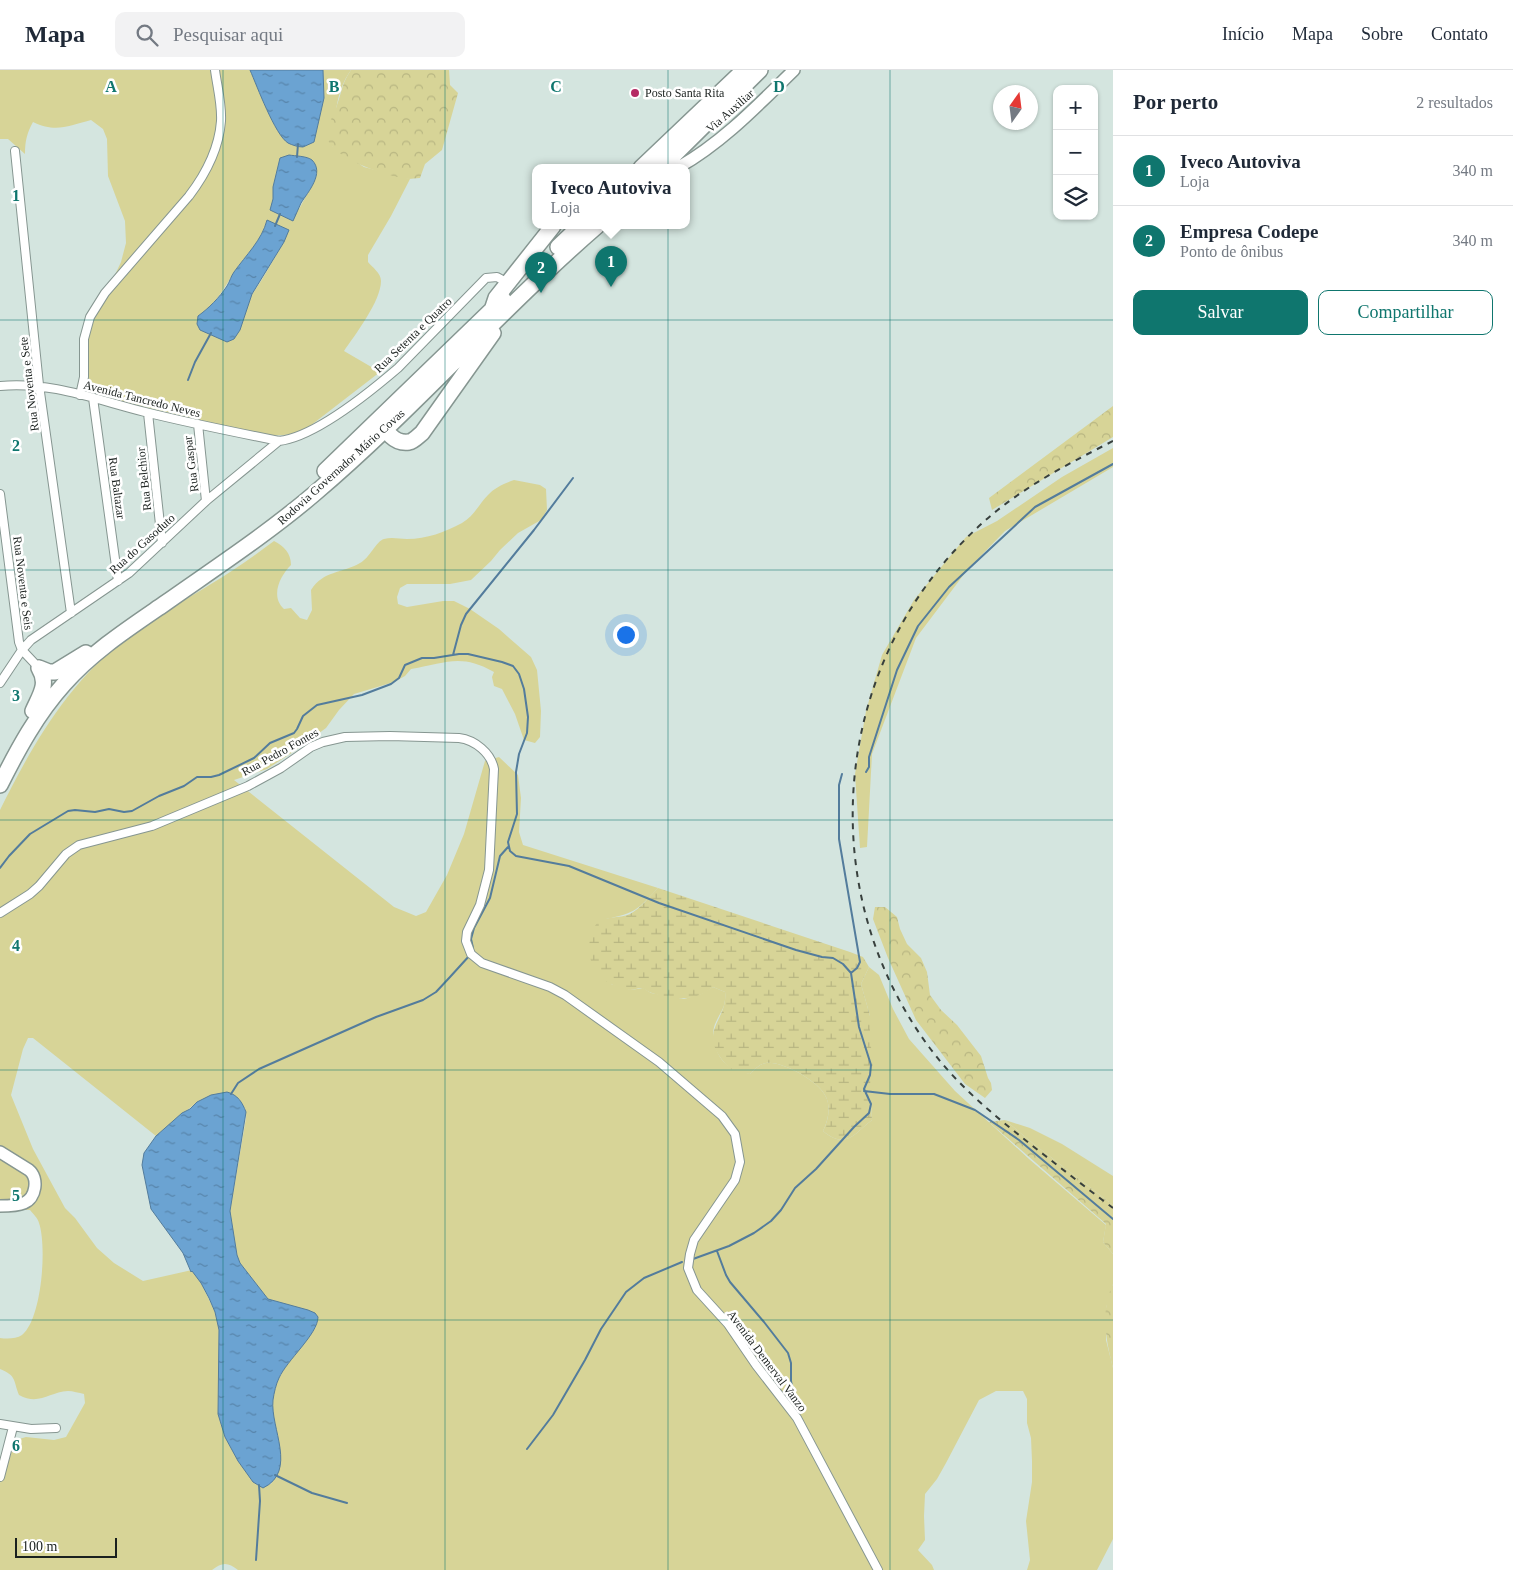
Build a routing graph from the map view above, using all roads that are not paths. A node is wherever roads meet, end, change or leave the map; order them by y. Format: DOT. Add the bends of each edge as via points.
graph roads {
  1 [pos="215,70"];
  2 [pos="744,70"];
  3 [pos="760,70"];
  4 [pos="794,70"];
  5 [pos="15,151"];
  6 [pos="645,164"];
  7 [pos="674,164"];
  8 [pos="678,164"];
  9 [pos="551,229"];
  10 [pos="577,229"];
  11 [pos="594,229"];
  12 [pos="508,283"];
  13 [pos="496,314"];
  14 [pos="39,385"];
  15 [pos="0,386"];
  16 [pos="80,395"];
  17 [pos="93,398"];
  18 [pos="386,411"];
  19 [pos="148,413"];
  20 [pos="198,424"];
  21 [pos="385,430"];
  22 [pos="279,441"];
  23 [pos="0,494"];
  24 [pos="206,501"];
  25 [pos="3,540"];
  26 [pos="162,543"];
  27 [pos="118,581"];
  28 [pos="71,613"];
  29 [pos="22,650"];
  30 [pos="87,652"];
  31 [pos="39,668"];
  32 [pos="0,683"];
  33 [pos="33,711"];
  34 [pos="0,766"];
  35 [pos="0,785"];
  36 [pos="0,913"];
  37 [pos="471,954"];
  38 [pos="0,1152"];
  39 [pos="0,1206"];
  40 [pos="0,1424"];
  41 [pos="13,1427"];
  42 [pos="56,1428"];
  43 [pos="0,1478"];
  44 [pos="878,1570"];
  1 -- 16 [label="street" via="221,120 213,153 199,183 105,293 90,317 84,339 84,378"];
  2 -- 6 [label="highway"];
  3 -- 7 [label="highway"];
  4 -- 8 [label="street, Via Auxiliar" via="704,152"];
  5 -- 14 [label="street, Rua Noventa e Sete"];
  9 -- 12 [label="highway"];
  10 -- 13 [label="highway, Rodovia Governador Mário Covas"];
  11 -- 13 [label="highway, Rodovia Governador Mário Covas"];
  12 -- 13 [label="highway" via="496,298"];
  12 -- 22 [label="street, Rua Setenta e Quatro" via="497,277 486,278 383,381 331,418 295,438"];
  13 -- 18 [label="highway, Rodovia Governador Mário Covas"];
  13 -- 21 [label="highway, Rodovia Governador Mário Covas"];
  13 -- 21 [label="highway" via="488,340 422,433 409,442 393,438"];
  14 -- 15 [label="street, Avenida Tancredo Neves"];
  14 -- 16 [label="street, Avenida Tancredo Neves"];
  14 -- 28 [label="street, Rua Noventa e Sete"];
  16 -- 17 [label="street, Avenida Tancredo Neves"];
  17 -- 19 [label="street, Avenida Tancredo Neves"];
  17 -- 27 [label="street, Rua Baltazar"];
  18 -- 21 [label="highway"];
  18 -- 30 [label="highway, Rodovia Governador Mário Covas" via="310,486"];
  19 -- 20 [label="street, Avenida Tancredo Neves"];
  19 -- 26 [label="street, Rua Belchior"];
  20 -- 22 [label="street, Avenida Tancredo Neves"];
  20 -- 24 [label="street, Rua Gaspar"];
  21 -- 35 [label="highway, Rodovia Governador Mário Covas" via="267,532 87,660 38,717"];
  22 -- 24 [label="street, Rua do Gasoduto"];
  23 -- 25 [label="street, Rua Noventa e Seis"];
  24 -- 26 [label="street, Rua do Gasoduto"];
  25 -- 29 [label="street, Rua Noventa e Seis"];
  26 -- 27 [label="street, Rua do Gasoduto"];
  27 -- 28 [label="street, Rua do Gasoduto"];
  28 -- 29 [label="street, Rua do Gasoduto" via="31,640"];
  29 -- 31 [label="street"];
  29 -- 32 [label="street, Rua do Gasoduto"];
  30 -- 31 [label="highway" via="55,672"];
  30 -- 33 [label="highway, Rodovia Governador Mário Covas"];
  31 -- 33 [label="highway" via="44,682"];
  33 -- 34 [label="highway, Rodovia Governador Mário Covas"];
  36 -- 37 [label="street, Rua Pedro Fontes" via="30,894 66,854 79,845 152,826 248,786 323,742 345,737 459,738 471,741 488,755 494,769 489,870 480,905 467,932 466,941"];
  37 -- 44 [label="street, Avenida Demerval Vanzo" via="482,964 565,994 659,1062 722,1116 735,1134 740,1162 735,1180 694,1240 688,1268 697,1290 728,1324 796,1418"];
  38 -- 39 [label="street" via="32,1172 36,1181 27,1202"];
  40 -- 41 [label="street"];
  41 -- 42 [label="street"];
  41 -- 43 [label="street"];
}
